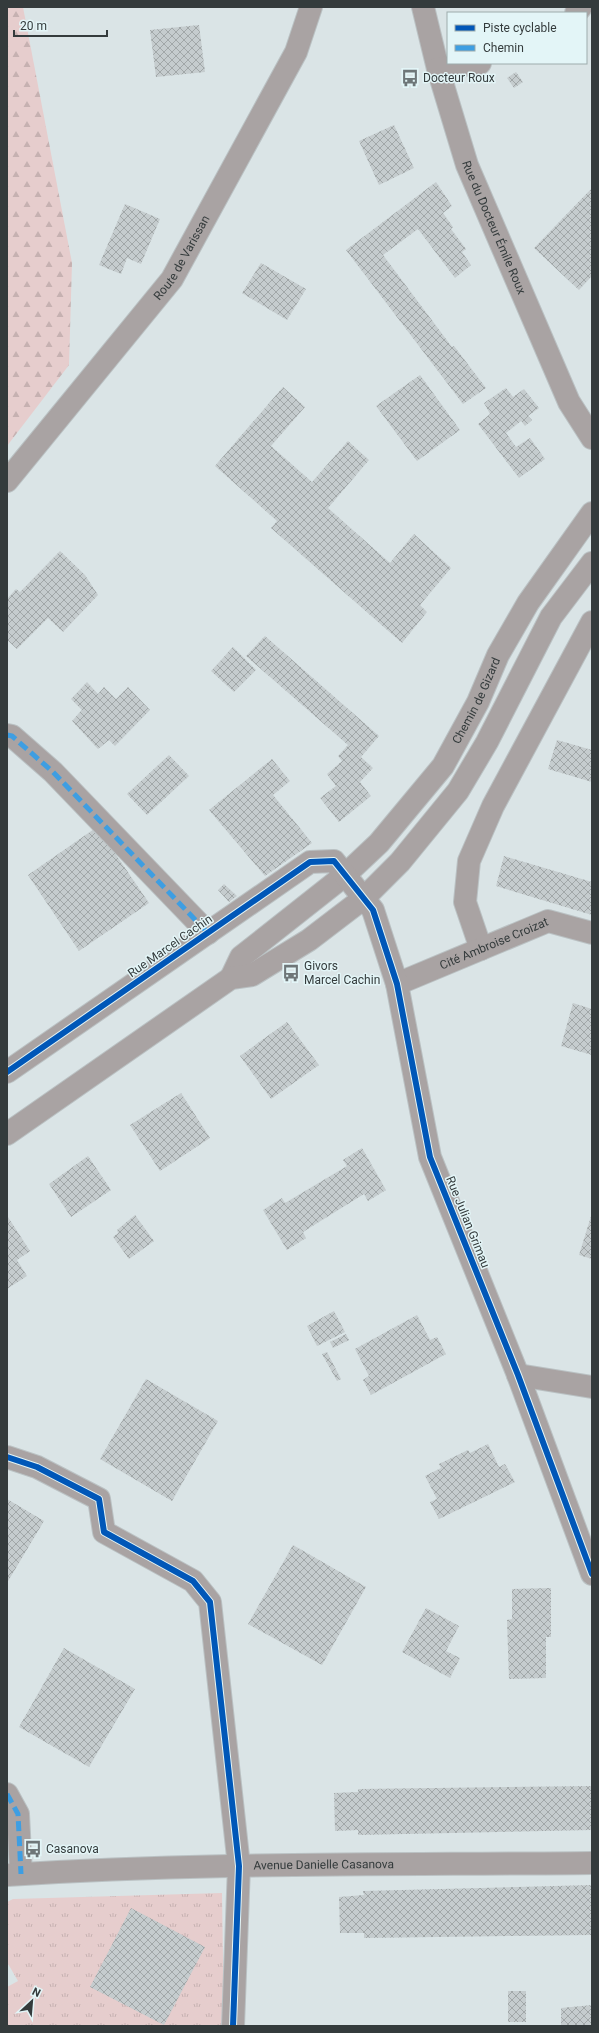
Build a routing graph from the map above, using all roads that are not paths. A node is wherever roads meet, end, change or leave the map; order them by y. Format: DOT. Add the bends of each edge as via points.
graph roads {
  1 [pos="311,7"];
  2 [pos="423,7"];
  3 [pos="473,64"];
  4 [pos="438,69"];
  5 [pos="592,438"];
  6 [pos="7,481"];
  7 [pos="592,513"];
  8 [pos="592,563"];
  9 [pos="592,622"];
  10 [pos="7,735"];
  11 [pos="345,875"];
  12 [pos="364,898"];
  13 [pos="208,933"];
  14 [pos="592,933"];
  15 [pos="480,949"];
  16 [pos="231,978"];
  17 [pos="398,984"];
  18 [pos="7,1072"];
  19 [pos="7,1134"];
  20 [pos="518,1374"];
  21 [pos="592,1387"];
  22 [pos="7,1457"];
  23 [pos="592,1574"];
  24 [pos="7,1794"];
  25 [pos="592,1864"];
  26 [pos="239,1866"];
  27 [pos="14,1875"];
  28 [pos="233,2026"];
  1 -- 6 [label="street, Route de Varissan" via="296,52 172,279"];
  2 -- 4 [label="street, Rue du Docteur Émile Roux"];
  3 -- 4 [label="street"];
  4 -- 5 [label="street, Rue du Docteur Émile Roux" via="467,165 569,402"];
  7 -- 11 [label="street, Chemin de Gizard" via="528,603 498,655 478,702 444,766 379,843"];
  8 -- 12 [label="street" via="551,617 487,742 458,791 400,862"];
  9 -- 15 [label="street" via="493,806 469,861 465,902"];
  10 -- 13 [label="street, Rue Marcel Cachin" via="12,736 53,772"];
  11 -- 12 [label="street, Rue Julian Grimau"];
  11 -- 13 [label="street, Rue Marcel Cachin" via="334,861 310,862"];
  11 -- 16 [label="street" via="242,957"];
  12 -- 16 [label="street" via="309,940 252,975"];
  12 -- 17 [label="street, Rue Julian Grimau" via="373,910"];
  13 -- 18 [label="street, Rue Marcel Cachin"];
  14 -- 15 [label="street, Cité Ambroise Croizat" via="548,921"];
  15 -- 17 [label="street, Cité Ambroise Croizat"];
  16 -- 19 [label="street"];
  17 -- 20 [label="street, Rue Julian Grimau" via="430,1156"];
  20 -- 21 [label="street"];
  20 -- 23 [label="street, Rue Julian Grimau"];
  22 -- 26 [label="street" via="37,1468 99,1499 104,1532 193,1580 210,1602"];
  24 -- 27 [label="street" via="18,1814"];
  25 -- 26 [label="street, Avenue Danielle Casanova"];
  26 -- 27 [label="street, Avenue Danielle Casanova"];
  26 -- 28 [label="street"];
}
